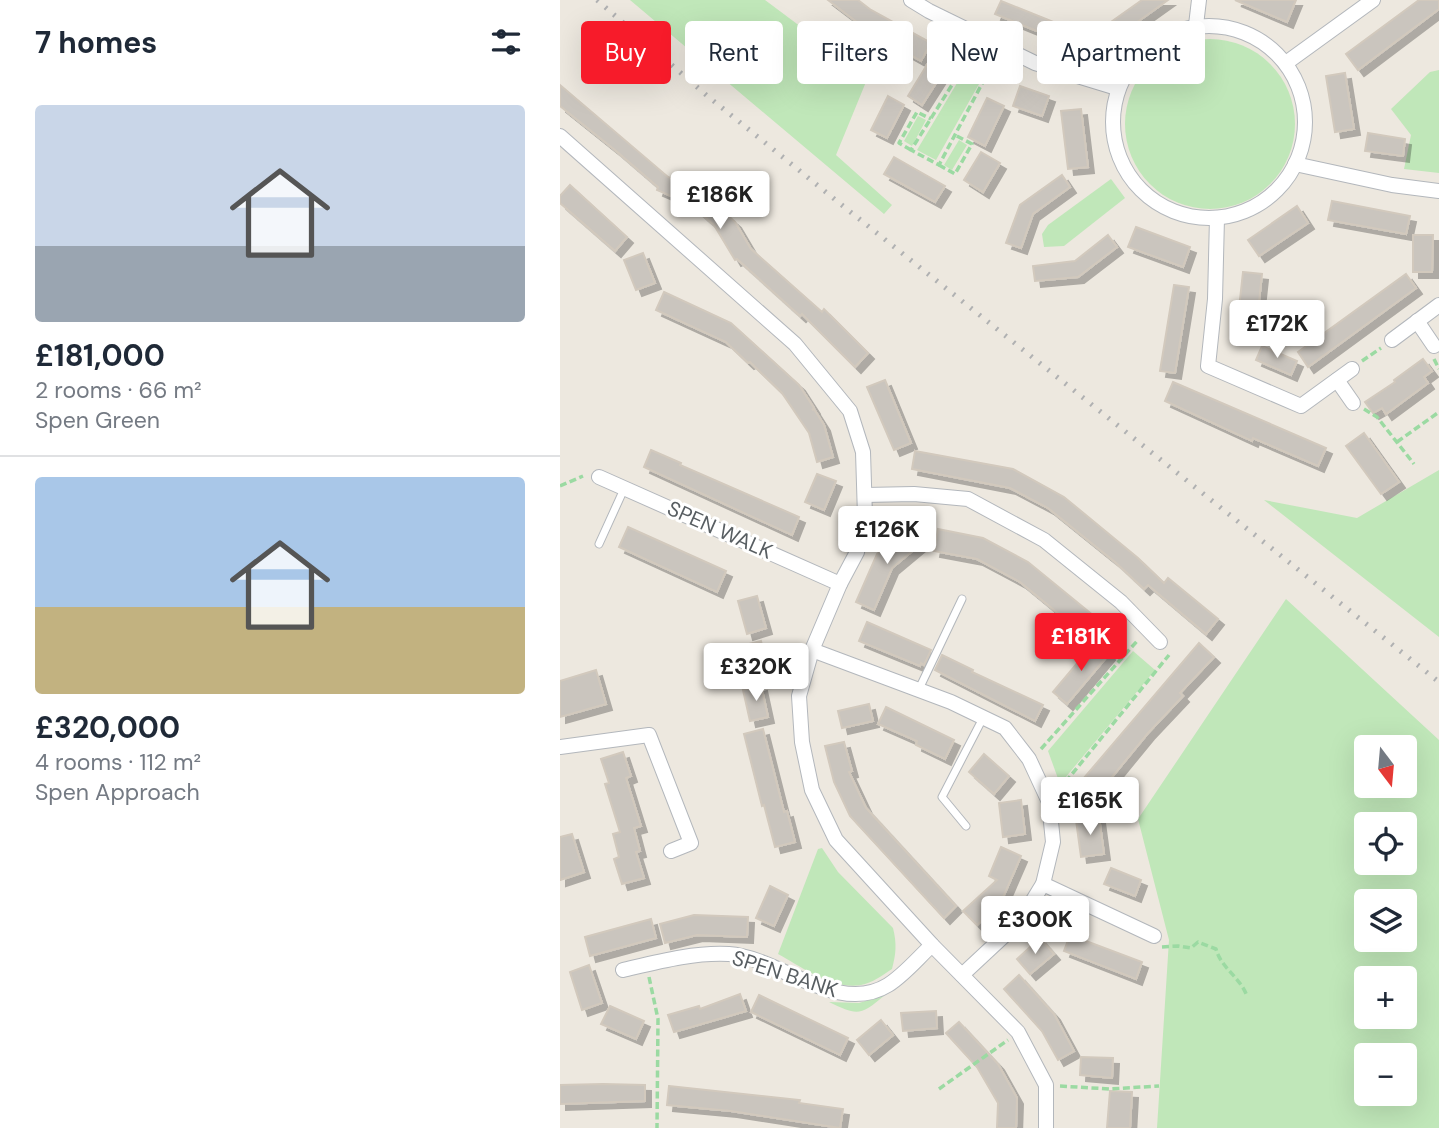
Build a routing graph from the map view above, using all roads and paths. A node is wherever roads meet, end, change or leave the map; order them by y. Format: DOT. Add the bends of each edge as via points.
graph roads {
  1 [pos="911,0"];
  2 [pos="1199,0"];
  3 [pos="1373,0"];
  4 [pos="949,21"];
  5 [pos="1196,21"];
  6 [pos="1205,26"];
  7 [pos="1023,57"];
  8 [pos="1286,64"];
  9 [pos="953,84"];
  10 [pos="982,84"];
  11 [pos="1119,84"];
  12 [pos="1117,88"];
  13 [pos="930,120"];
  14 [pos="955,135"];
  15 [pos="560,136"];
  16 [pos="911,150"];
  17 [pos="1296,164"];
  18 [pos="939,165"];
  19 [pos="1439,191"];
  20 [pos="1217,218"];
  21 [pos="1439,305"];
  22 [pos="1417,321"];
  23 [pos="1392,340"];
  24 [pos="1434,346"];
  25 [pos="1352,369"];
  26 [pos="1337,380"];
  27 [pos="1353,402"];
  28 [pos="1439,412"];
  29 [pos="1397,442"];
  30 [pos="1414,464"];
  31 [pos="599,477"];
  32 [pos="560,486"];
  33 [pos="625,488"];
  34 [pos="865,495"];
  35 [pos="599,544"];
  36 [pos="840,584"];
  37 [pos="962,599"];
  38 [pos="1147,629"];
  39 [pos="1160,642"];
  40 [pos="812,650"];
  41 [pos="919,690"];
  42 [pos="983,718"];
  43 [pos="560,747"];
  44 [pos="1030,761"];
  45 [pos="1049,803"];
  46 [pos="966,826"];
  47 [pos="671,851"];
  48 [pos="1044,884"];
  49 [pos="1154,936"];
  50 [pos="932,946"];
  51 [pos="646,965"];
  52 [pos="623,970"];
  53 [pos="962,975"];
  54 [pos="1247,996"];
  55 [pos="1018,1032"];
  56 [pos="1046,1085"];
  57 [pos="1159,1086"];
  58 [pos="939,1090"];
  59 [pos="657,1128"];
  60 [pos="1046,1128"];
  1 -- 4 [label="street"];
  2 -- 5 [label="street"];
  3 -- 8 [label="street"];
  6 -- 8 [label="street" via="1230,27 1261,40"];
  7 -- 12 [label="street"];
  8 -- 17 [label="street" via="1299,87 1305,112 1304,139"];
  9 -- 13 [label="path"];
  10 -- 14 [label="path"];
  11 -- 12 [label="street"];
  12 -- 20 [label="street" via="1111,127 1121,164 1137,185 1145,195 1179,214"];
  13 -- 16 [label="path"];
  13 -- 16 [label="path" via="917,112 899,143"];
  14 -- 18 [label="path"];
  14 -- 18 [label="path" via="972,144 955,174"];
  15 -- 34 [label="street" via="795,344 850,411 863,452"];
  16 -- 18 [label="path"];
  17 -- 19 [label="street"];
  17 -- 20 [label="street" via="1264,201"];
  20 -- 26 [label="street" via="1208,366 1301,406"];
  21 -- 22 [label="street"];
  22 -- 23 [label="street"];
  22 -- 24 [label="street"];
  23 -- 25 [label="path"];
  25 -- 26 [label="street"];
  26 -- 27 [label="street"];
  27 -- 29 [label="path" via="1377,417"];
  28 -- 29 [label="path"];
  29 -- 30 [label="path"];
  31 -- 32 [label="path" via="584,476"];
  31 -- 33 [label="street, SPEN WALK"];
  33 -- 35 [label="lane"];
  33 -- 36 [label="street, SPEN WALK"];
  34 -- 36 [label="street" via="857,552"];
  34 -- 38 [label="street" via="968,499 1044,540"];
  36 -- 40 [label="street"];
  37 -- 41 [label="lane"];
  38 -- 39 [label="street"];
  38 -- 44 [label="path"];
  39 -- 45 [label="path" via="1171,653"];
  40 -- 41 [label="street"];
  40 -- 50 [label="street" via="799,696 812,790 836,840"];
  41 -- 42 [label="street"];
  42 -- 44 [label="street" via="1005,728"];
  42 -- 46 [label="lane" via="942,797"];
  43 -- 47 [label="street" via="649,735 691,843"];
  44 -- 45 [label="street"];
  45 -- 48 [label="street" via="1053,842"];
  48 -- 49 [label="street"];
  48 -- 53 [label="street" via="1021,920"];
  49 -- 54 [label="path" via="1157,946 1191,948 1198,942 1216,948"];
  50 -- 51 [label="street, SPEN BANK" via="888,985 867,993 846,994 730,954"];
  50 -- 53 [label="street"];
  51 -- 52 [label="street, SPEN BANK"];
  51 -- 59 [label="path" via="658,1019"];
  53 -- 55 [label="street"];
  55 -- 56 [label="street"];
  55 -- 58 [label="path"];
  56 -- 57 [label="path"];
  56 -- 60 [label="street"];
}
